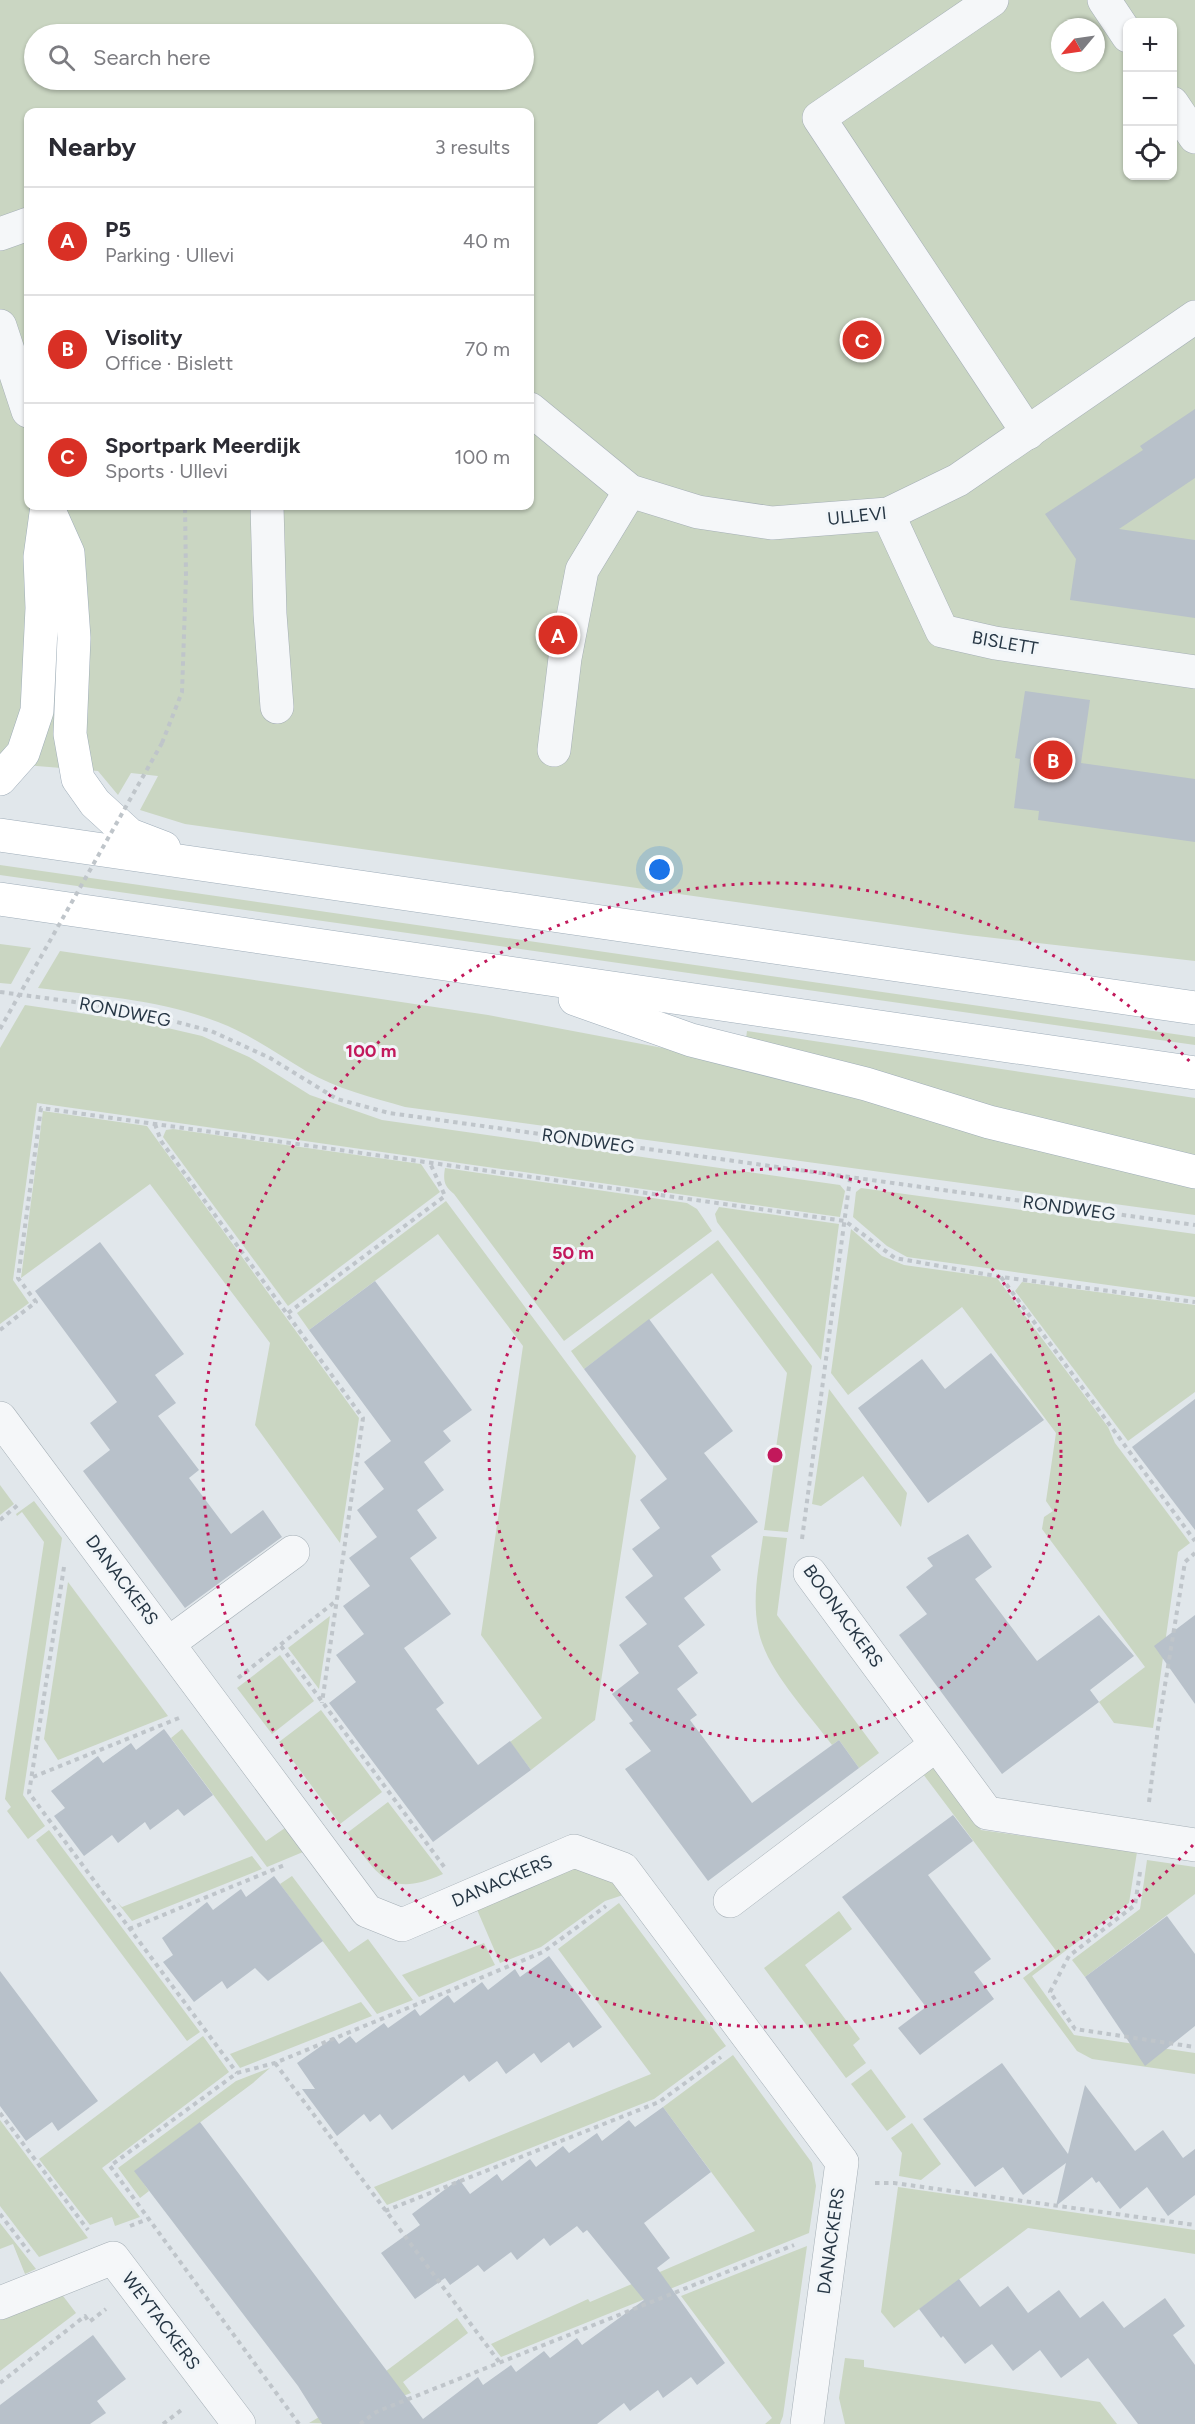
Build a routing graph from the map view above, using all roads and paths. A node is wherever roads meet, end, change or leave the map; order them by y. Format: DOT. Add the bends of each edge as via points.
graph roads {
  1 [pos="992,0"];
  2 [pos="1104,0"];
  3 [pos="1123,28"];
  4 [pos="1177,109"];
  5 [pos="1195,137"];
  6 [pos="24,225"];
  7 [pos="0,234"];
  8 [pos="1195,316"];
  9 [pos="0,326"];
  10 [pos="24,399"];
  11 [pos="534,412"];
  12 [pos="1028,433"];
  13 [pos="630,491"];
  14 [pos="46,510"];
  15 [pos="49,510"];
  16 [pos="185,510"];
  17 [pos="267,510"];
  18 [pos="888,514"];
  19 [pos="1195,672"];
  20 [pos="277,707"];
  21 [pos="554,750"];
  22 [pos="0,779"];
  23 [pos="0,835"];
  24 [pos="201,863"];
  25 [pos="0,899"];
  26 [pos="508,975"];
  27 [pos="0,992"];
  28 [pos="1195,995"];
  29 [pos="1126,998"];
  30 [pos="1195,1008"];
  31 [pos="0,1029"];
  32 [pos="1195,1073"];
  33 [pos="154,1124"];
  34 [pos="430,1163"];
  35 [pos="1195,1172"];
  36 [pos="850,1179"];
  37 [pos="844,1221"];
  38 [pos="1195,1225"];
  39 [pos="1001,1276"];
  40 [pos="1195,1302"];
  41 [pos="288,1313"];
  42 [pos="0,1330"];
  43 [pos="0,1418"];
  44 [pos="72,1513"];
  45 [pos="1195,1540"];
  46 [pos="293,1552"];
  47 [pos="1195,1553"];
  48 [pos="810,1573"];
  49 [pos="338,1600"];
  50 [pos="169,1643"];
  51 [pos="281,1646"];
  52 [pos="213,1701"];
  53 [pos="322,1703"];
  54 [pos="936,1744"];
  55 [pos="32,1777"];
  56 [pos="1145,1837"];
  57 [pos="320,1844"];
  58 [pos="1195,1845"];
  59 [pos="464,1896"];
  60 [pos="730,1901"];
  61 [pos="610,1903"];
  62 [pos="129,1929"];
  63 [pos="750,2035"];
  64 [pos="1195,2047"];
  65 [pos="275,2063"];
  66 [pos="237,2073"];
  67 [pos="0,2113"];
  68 [pos="839,2184"];
  69 [pos="385,2211"];
  70 [pos="1195,2225"];
  71 [pos="96,2240"];
  72 [pos="800,2242"];
  73 [pos="136,2287"];
  74 [pos="0,2303"];
  75 [pos="500,2363"];
  76 [pos="0,2383"];
  77 [pos="239,2424"];
  78 [pos="299,2424"];
  79 [pos="360,2424"];
  80 [pos="807,2424"];
  1 -- 12 [label="street" via="819,118"];
  2 -- 3 [label="street"];
  4 -- 5 [label="street"];
  6 -- 7 [label="street"];
  8 -- 12 [label="street, ULLEVI"];
  9 -- 10 [label="street"];
  11 -- 13 [label="street, ULLEVI"];
  12 -- 18 [label="street, ULLEVI" via="958,480"];
  13 -- 18 [label="street, ULLEVI" via="698,512 772,524"];
  13 -- 21 [label="street" via="582,570 565,658"];
  14 -- 22 [label="main road" via="40,557 37,711 23,753"];
  15 -- 24 [label="main road" via="68,553 74,638 70,734 78,779 95,803 130,835"];
  16 -- 31 [label="path, bridge" via="182,692 162,743"];
  17 -- 20 [label="street"];
  18 -- 19 [label="street, BISLETT" via="942,631 995,643"];
  23 -- 24 [label="main road"];
  24 -- 29 [label="main road"];
  25 -- 26 [label="main road"];
  26 -- 32 [label="main road"];
  26 -- 35 [label="main road" via="691,1040 866,1084 989,1122"];
  27 -- 36 [label="path, RONDWEG" via="126,1009 211,1031 270,1058 337,1099 389,1113"];
  28 -- 29 [label="main road"];
  29 -- 30 [label="main road"];
  33 -- 34 [label="path"];
  33 -- 41 [label="path" via="161,1141"];
  33 -- 42 [label="path" via="41,1108 18,1278 36,1302"];
  34 -- 37 [label="path"];
  34 -- 41 [label="path" via="445,1196"];
  36 -- 37 [label="path, BOONACKERS"];
  36 -- 38 [label="path, RONDWEG"];
  37 -- 39 [label="path" via="895,1258"];
  37 -- 48 [label="path, BOONACKERS" via="800,1557"];
  39 -- 40 [label="path"];
  39 -- 45 [label="path"];
  41 -- 49 [label="path" via="363,1418"];
  43 -- 44 [label="street, DANACKERS"];
  44 -- 50 [label="street, DANACKERS"];
  44 -- 55 [label="path"];
  46 -- 50 [label="street"];
  47 -- 56 [label="path" via="1185,1562"];
  48 -- 54 [label="street, BOONACKERS"];
  49 -- 51 [label="path"];
  49 -- 53 [label="path"];
  50 -- 52 [label="street, DANACKERS"];
  51 -- 52 [label="path"];
  51 -- 53 [label="path"];
  52 -- 55 [label="path"];
  52 -- 57 [label="street, DANACKERS"];
  53 -- 59 [label="path"];
  54 -- 56 [label="street, BOONACKERS" via="987,1813"];
  54 -- 60 [label="street"];
  55 -- 62 [label="path" via="29,1793"];
  56 -- 58 [label="street, BOONACKERS"];
  56 -- 64 [label="path" via="1135,1905 1069,1956 1050,1992 1076,2029"];
  57 -- 59 [label="street, DANACKERS" via="367,1911 402,1925"];
  57 -- 62 [label="path" via="306,1856"];
  59 -- 63 [label="street, DANACKERS" via="574,1851 623,1869"];
  61 -- 65 [label="path" via="543,1952"];
  62 -- 66 [label="path"];
  63 -- 68 [label="street, DANACKERS" via="842,2162"];
  63 -- 69 [label="path" via="659,2102"];
  65 -- 66 [label="path"];
  65 -- 69 [label="path"];
  66 -- 78 [label="path" via="110,2166"];
  67 -- 71 [label="path"];
  68 -- 70 [label="path" via="894,2183"];
  68 -- 80 [label="street, DANACKERS"];
  69 -- 75 [label="path"];
  72 -- 75 [label="path"];
  73 -- 74 [label="street, WEYTACKERS" via="113,2258"];
  73 -- 76 [label="path" via="89,2322 85,2316"];
  73 -- 77 [label="street, WEYTACKERS"];
  75 -- 79 [label="path" via="376,2412"];
}
